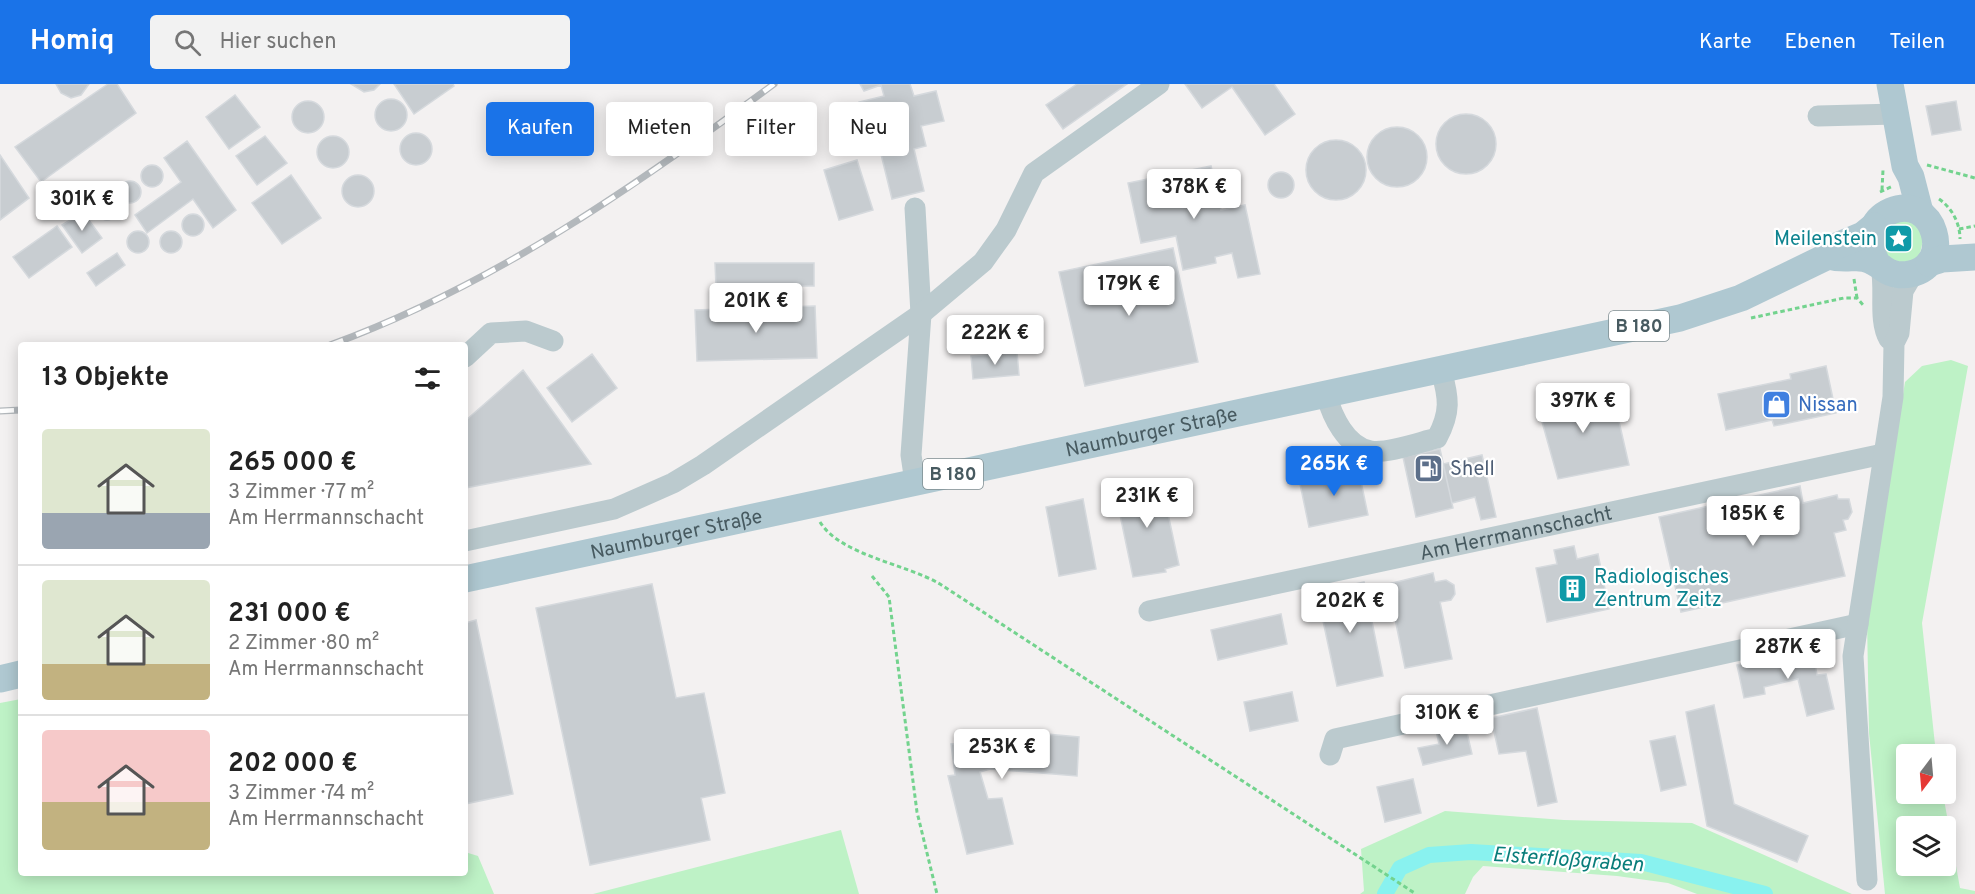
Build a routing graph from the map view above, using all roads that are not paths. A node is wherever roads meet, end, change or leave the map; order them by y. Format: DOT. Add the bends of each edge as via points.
graph roads {
  1 [pos="1159,84"];
  2 [pos="1890,84"];
  3 [pos="1896,114"];
  4 [pos="1818,116"];
  5 [pos="1915,166"];
  6 [pos="915,208"];
  7 [pos="1881,219"];
  8 [pos="1947,229"];
  9 [pos="1828,256"];
  10 [pos="1975,257"];
  11 [pos="1879,264"];
  12 [pos="1921,268"];
  13 [pos="921,314"];
  14 [pos="553,341"];
  15 [pos="1894,343"];
  16 [pos="468,354"];
  17 [pos="1442,370"];
  18 [pos="1326,394"];
  19 [pos="1883,454"];
  20 [pos="915,482"];
  21 [pos="468,540"];
  22 [pos="468,578"];
  23 [pos="1149,611"];
  24 [pos="1858,624"];
  25 [pos="18,675"];
  26 [pos="0,678"];
  27 [pos="1330,755"];
  28 [pos="1867,880"];
  1 -- 13 [label="street" via="1034,173 1006,230 983,262"];
  2 -- 3 [label="main road"];
  3 -- 4 [label="street"];
  3 -- 5 [label="main road"];
  5 -- 7 [label="main road" via="1897,179 1894,201"];
  5 -- 8 [label="main road" via="1911,177"];
  6 -- 13 [label="street"];
  7 -- 8 [label="main road" via="1904,208"];
  7 -- 9 [label="main road, Naumburger Straße / B 180" via="1863,235 1832,248"];
  7 -- 11 [label="main road" via="1870,244"];
  8 -- 12 [label="main road"];
  9 -- 11 [label="main road, Naumburger Straße / B 180" via="1864,256"];
  9 -- 17 [label="main road, Naumburger Straße / B 180" via="1757,291 1700,312"];
  10 -- 12 [label="main road" via="1942,259"];
  11 -- 12 [label="main road" via="1896,274"];
  11 -- 15 [label="street" via="1884,279 1887,337"];
  12 -- 15 [label="street" via="1903,291 1899,333"];
  13 -- 20 [label="street" via="911,455"];
  13 -- 21 [label="street" via="673,483 614,509"];
  14 -- 16 [label="street" via="526,331 491,333"];
  15 -- 19 [label="street" via="1893,397"];
  17 -- 18 [label="main road, Naumburger Straße / B 180"];
  17 -- 18 [label="street" via="1448,418 1437,438 1372,451 1352,442 1333,414"];
  18 -- 20 [label="main road, Naumburger Straße / B 180"];
  19 -- 23 [label="street, Am Herrmannschacht"];
  19 -- 24 [label="street"];
  20 -- 22 [label="main road, Naumburger Straße / B 180"];
  24 -- 27 [label="street" via="1335,739"];
  24 -- 28 [label="street" via="1852,660"];
  25 -- 26 [label="main road"];
}
